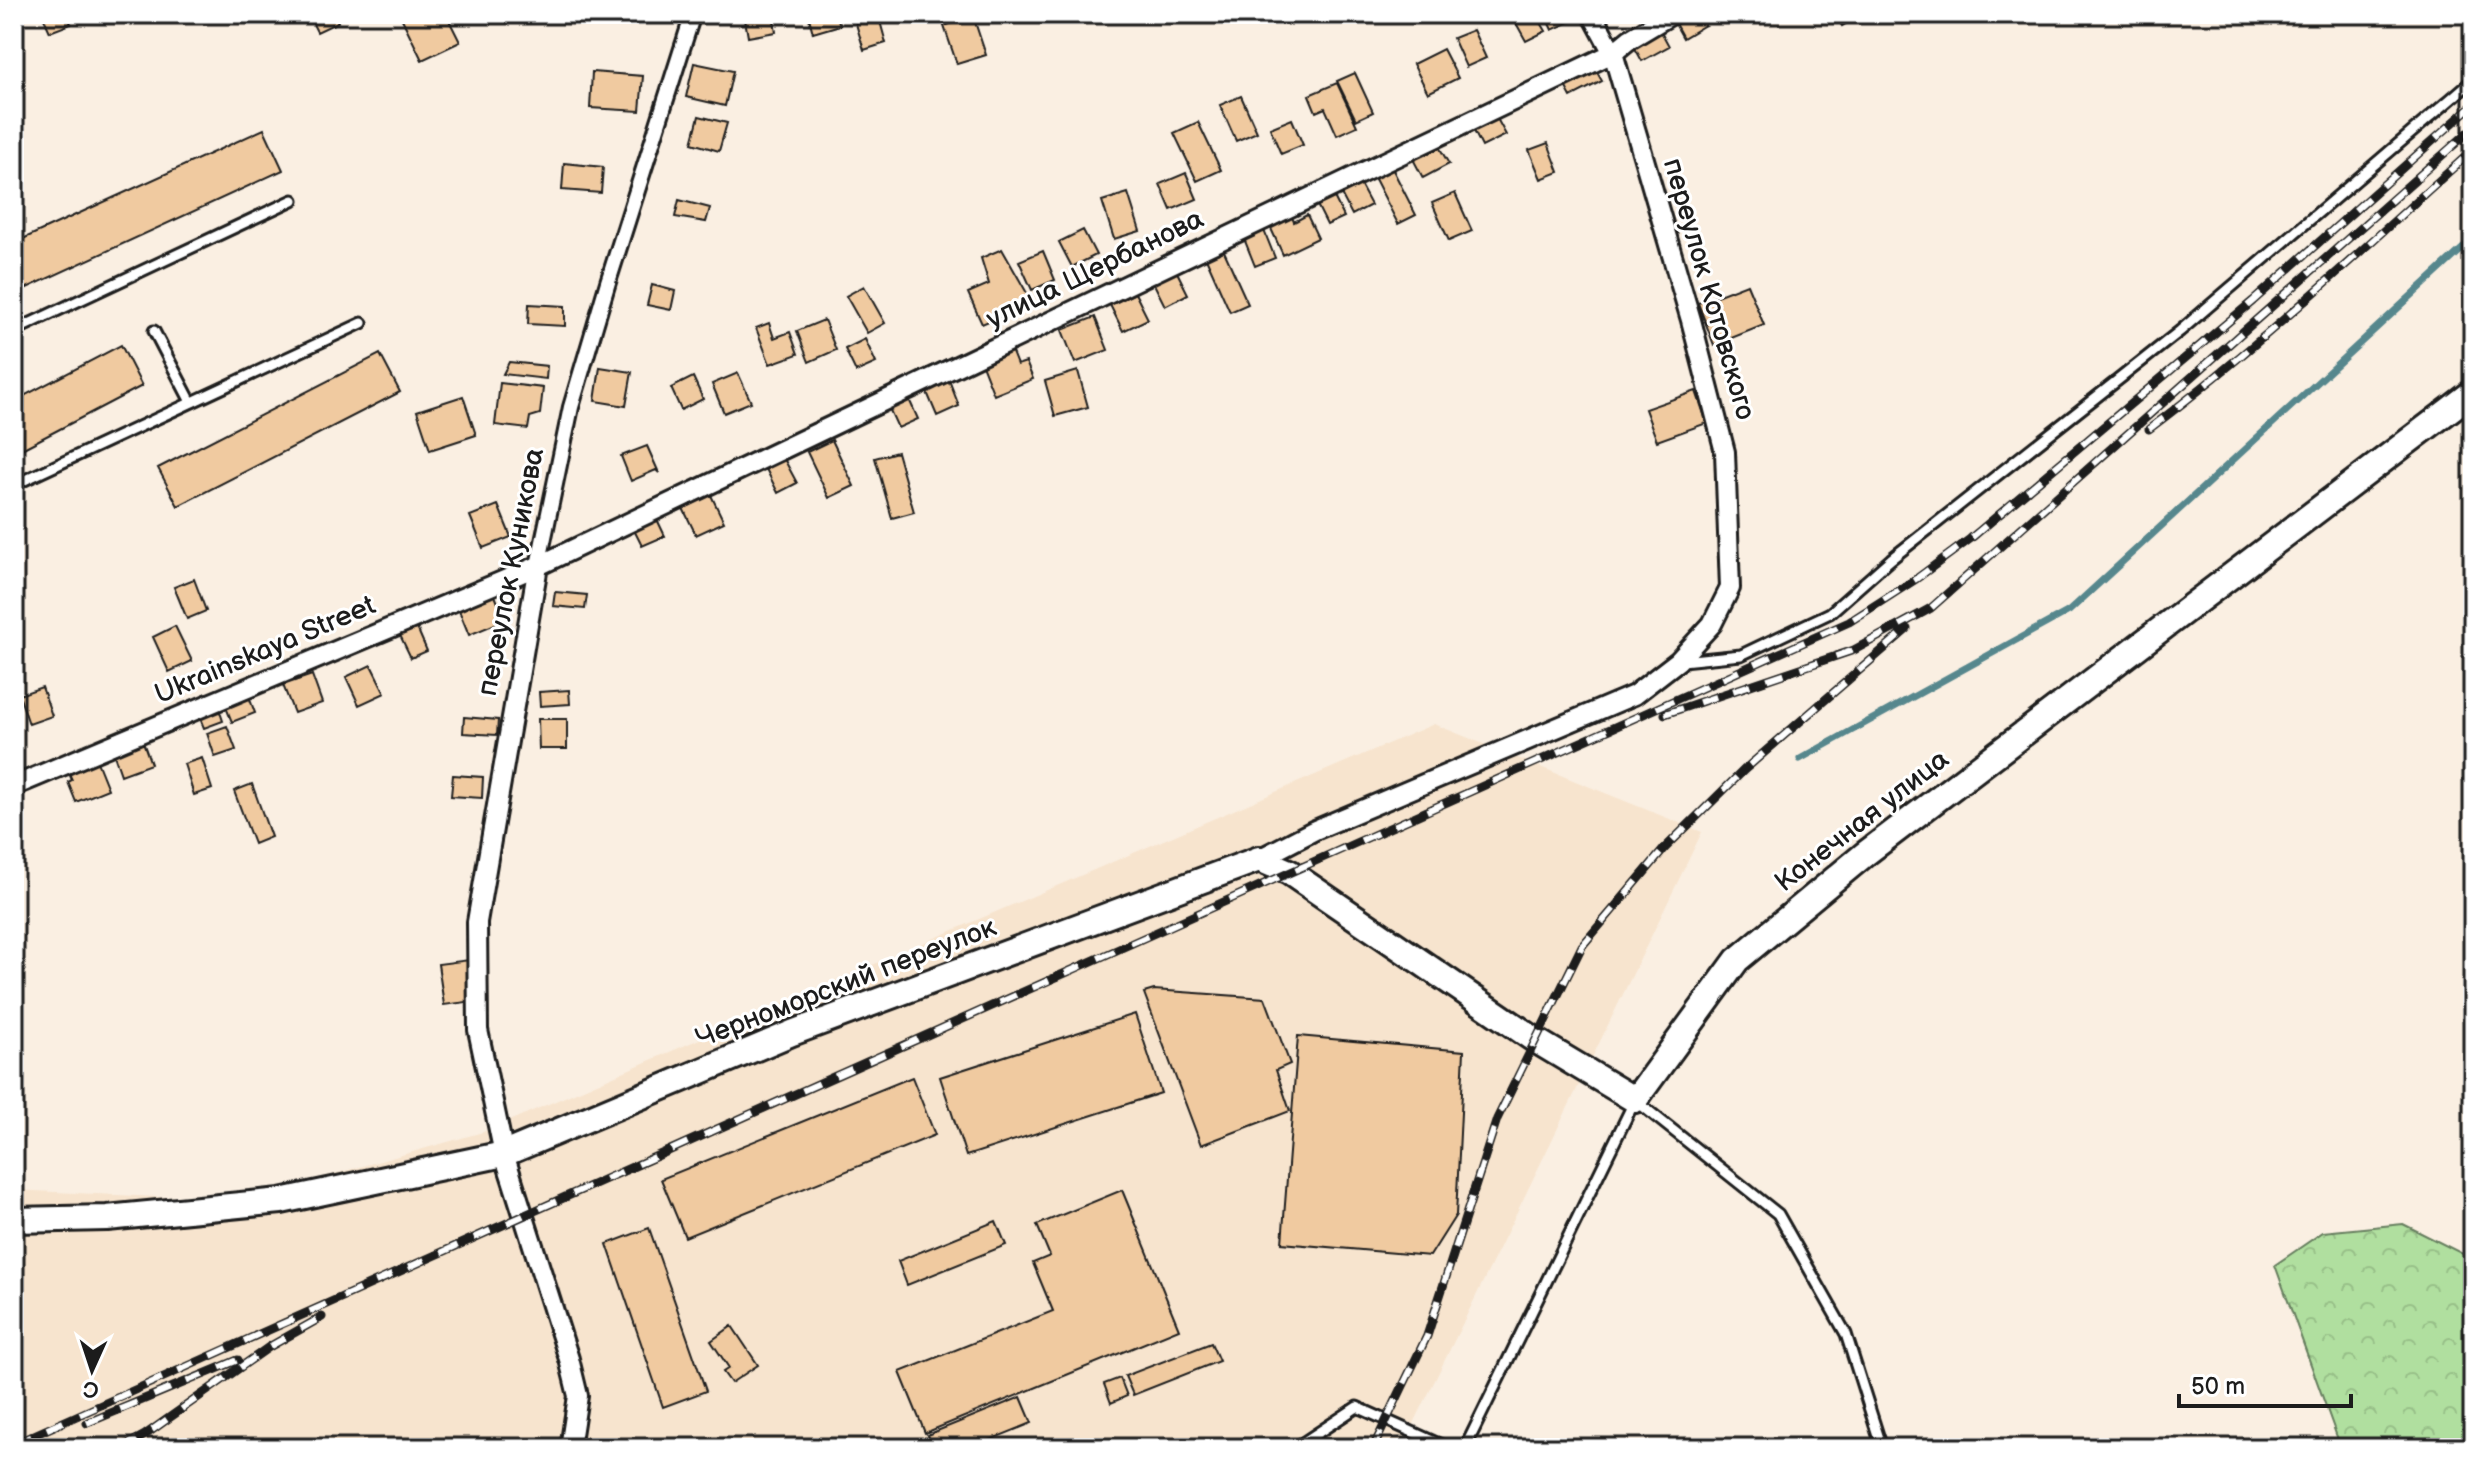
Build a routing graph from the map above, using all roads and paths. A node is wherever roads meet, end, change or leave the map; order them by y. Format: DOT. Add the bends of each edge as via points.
graph roads {
  1 [pos="693,14"];
  2 [pos="1592,14"];
  3 [pos="1672,14"];
  4 [pos="1613,53"];
  5 [pos="2473,80"];
  6 [pos="293,200"];
  7 [pos="362,323"];
  8 [pos="14,331"];
  9 [pos="154,331"];
  10 [pos="2473,392"];
  11 [pos="191,402"];
  12 [pos="14,485"];
  13 [pos="538,566"];
  14 [pos="1678,661"];
  15 [pos="14,786"];
  16 [pos="1259,859"];
  17 [pos="1635,1100"];
  18 [pos="504,1154"];
  19 [pos="14,1220"];
  20 [pos="570,1448"];
  21 [pos="1295,1448"];
  22 [pos="1448,1448"];
  23 [pos="1465,1448"];
  24 [pos="1882,1448"];
  1 -- 13 [label="street, переулок Куникова" via="571,407"];
  2 -- 4 [label="street, переулок Котовского"];
  3 -- 4 [label="street, улица Щербанова"];
  4 -- 13 [label="street, улица Щербанова"];
  4 -- 14 [label="street, переулок Котовского" via="1725,452 1730,588 1712,624"];
  5 -- 14 [label="lane" via="2180,331 1830,613 1741,655"];
  6 -- 8 [label="lane"];
  7 -- 11 [label="lane"];
  9 -- 11 [label="lane"];
  10 -- 17 [label="street, Конечная улица" via="1865,854 1737,960"];
  11 -- 12 [label="lane"];
  13 -- 15 [label="street, Ukrainskaya Street"];
  13 -- 18 [label="street, переулок Куникова" via="477,922 478,1030"];
  14 -- 16 [label="street" via="1634,695 1315,830"];
  16 -- 17 [label="street" via="1289,872 1535,1040"];
  16 -- 18 [label="street, Черноморский переулок" via="792,1033"];
  17 -- 23 [label="lane, Конечная улица"];
  17 -- 24 [label="lane" via="1778,1214 1846,1334"];
  18 -- 19 [label="street, Черноморский переулок" via="281,1201 107,1218"];
  18 -- 20 [label="street, переулок Куникова" via="578,1396"];
  21 -- 22 [label="lane" via="1357,1407"];
}
